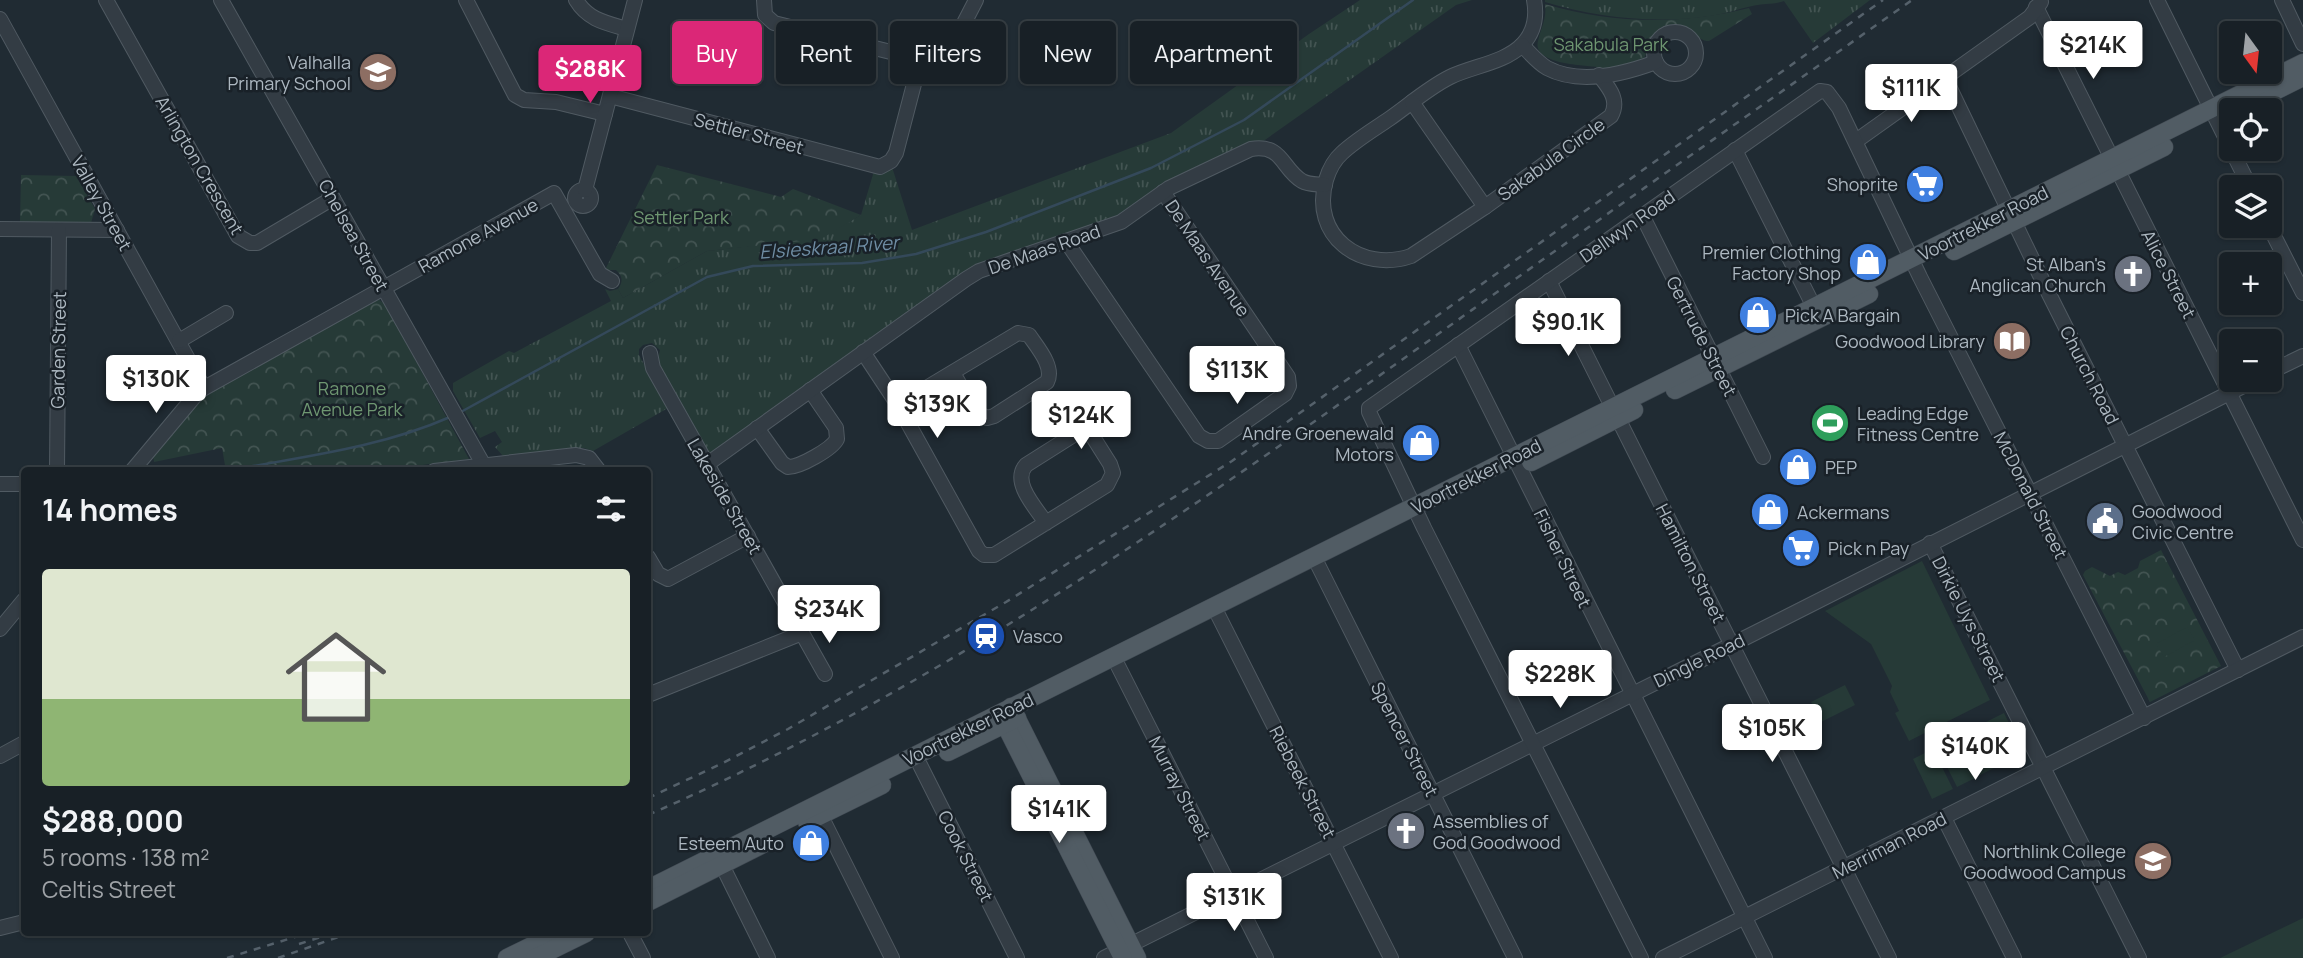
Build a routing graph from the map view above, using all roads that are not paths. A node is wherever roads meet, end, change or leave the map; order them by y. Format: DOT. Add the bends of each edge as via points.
graph roads {
  1 [pos="106,0"];
  2 [pos="222,0"];
  3 [pos="466,0"];
  4 [pos="576,0"];
  5 [pos="635,0"];
  6 [pos="764,0"];
  7 [pos="976,0"];
  8 [pos="1534,0"];
  9 [pos="2157,0"];
  10 [pos="2282,0"];
  11 [pos="2039,4"];
  12 [pos="965,21"];
  13 [pos="2,25"];
  14 [pos="627,29"];
  15 [pos="2303,44"];
  16 [pos="1522,45"];
  17 [pos="890,53"];
  18 [pos="1656,62"];
  19 [pos="2303,63"];
  20 [pos="1599,75"];
  21 [pos="2303,77"];
  22 [pos="1945,78"];
  23 [pos="914,84"];
  24 [pos="1820,91"];
  25 [pos="610,96"];
  26 [pos="2246,98"];
  27 [pos="2261,98"];
  28 [pos="1412,102"];
  29 [pos="2219,112"];
  30 [pos="605,114"];
  31 [pos="2219,114"];
  32 [pos="1856,141"];
  33 [pos="1735,150"];
  34 [pos="2114,164"];
  35 [pos="1325,185"];
  36 [pos="585,190"];
  37 [pos="1163,192"];
  38 [pos="333,198"];
  39 [pos="1485,207"];
  40 [pos="1642,215"];
  41 [pos="2013,215"];
  42 [pos="0,229"];
  43 [pos="60,230"];
  44 [pos="117,230"];
  45 [pos="2275,238"];
  46 [pos="1066,241"];
  47 [pos="1914,265"];
  48 [pos="612,281"];
  49 [pos="1549,281"];
  50 [pos="383,288"];
  51 [pos="2303,293"];
  52 [pos="226,313"];
  53 [pos="1816,313"];
  54 [pos="179,341"];
  55 [pos="1458,345"];
  56 [pos="863,352"];
  57 [pos="650,353"];
  58 [pos="2303,356"];
  59 [pos="1715,363"];
  60 [pos="2282,366"];
  61 [pos="953,373"];
  62 [pos="204,388"];
  63 [pos="810,390"];
  64 [pos="2228,393"];
  65 [pos="898,405"];
  66 [pos="1615,413"];
  67 [pos="757,428"];
  68 [pos="2125,445"];
  69 [pos="1763,457"];
  70 [pos="1516,463"];
  71 [pos="706,465"];
  72 [pos="57,467"];
  73 [pos="135,467"];
  74 [pos="484,467"];
  75 [pos="492,467"];
  76 [pos="596,467"];
  77 [pos="0,484"];
  78 [pos="21,484"];
  79 [pos="2030,492"];
  80 [pos="1416,513"];
  81 [pos="1046,523"];
  82 [pos="748,536"];
  83 [pos="2303,540"];
  84 [pos="1930,543"];
  85 [pos="651,562"];
  86 [pos="1316,563"];
  87 [pos="21,604"];
  88 [pos="1216,612"];
  89 [pos="0,629"];
  90 [pos="802,633"];
  91 [pos="2303,637"];
  92 [pos="1731,645"];
  93 [pos="1116,662"];
  94 [pos="2238,670"];
  95 [pos="825,674"];
  96 [pos="651,694"];
  97 [pos="1631,694"];
  98 [pos="1007,716"];
  99 [pos="2144,718"];
  100 [pos="1532,743"];
  101 [pos="21,744"];
  102 [pos="0,755"];
  103 [pos="918,760"];
  104 [pos="2044,767"];
  105 [pos="1432,794"];
  106 [pos="818,810"];
  107 [pos="1944,818"];
  108 [pos="1334,843"];
  109 [pos="719,860"];
  110 [pos="1844,868"];
  111 [pos="651,888"];
  112 [pos="1233,892"];
  113 [pos="651,900"];
  114 [pos="1745,918"];
  115 [pos="21,923"];
  116 [pos="0,928"];
  117 [pos="552,936"];
  118 [pos="580,936"];
  119 [pos="632,936"];
  120 [pos="1123,954"];
  121 [pos="514,956"];
  122 [pos="535,958"];
  123 [pos="643,958"];
  124 [pos="768,958"];
  125 [pos="892,958"];
  126 [pos="1017,958"];
  127 [pos="1266,958"];
  128 [pos="1391,958"];
  129 [pos="1515,958"];
  130 [pos="1641,958"];
  131 [pos="1663,958"];
  132 [pos="1765,958"];
  133 [pos="1889,958"];
  134 [pos="2014,958"];
  135 [pos="2139,958"];
  1 -- 38 [label="street, Arlington Crescent" via="238,236 257,243"];
  2 -- 38 [label="street, Chelsea Street"];
  3 -- 30 [label="street" via="515,95"];
  4 -- 14 [label="street" via="595,19"];
  5 -- 14 [label="street"];
  6 -- 17 [label="street" via="765,15 774,23"];
  7 -- 12 [label="street"];
  8 -- 16 [label="street" via="1535,22"];
  9 -- 29 [label="street"];
  10 -- 15 [label="street"];
  11 -- 22 [label="street" via="2030,17"];
  11 -- 34 [label="street, Alice Street"];
  13 -- 44 [label="street, Valley Street"];
  14 -- 25 [label="street"];
  16 -- 20 [label="street" via="1548,69"];
  16 -- 28 [label="street" via="1448,78"];
  18 -- 20 [label="street"];
  19 -- 26 [label="main road, Voortrekker Road"];
  20 -- 39 [label="street, Sakabula Circle" via="1614,99 1611,116"];
  21 -- 27 [label="main road"];
  22 -- 32 [label="street"];
  22 -- 41 [label="street, Church Road"];
  23 -- 25 [label="street, Settler Street" via="895,153 880,167"];
  24 -- 32 [label="street, McDonald Street" via="1833,99"];
  24 -- 33 [label="street, Dellwyn Road"];
  25 -- 30 [label="street"];
  28 -- 35 [label="street" via="1339,156"];
  28 -- 39 [label="street, Sakabula Circle"];
  30 -- 36 [label="street"];
  31 -- 34 [label="main road, Voortrekker Road"];
  32 -- 47 [label="street, McDonald Street"];
  33 -- 40 [label="street, Dellwyn Road"];
  33 -- 53 [label="street"];
  34 -- 41 [label="main road, Voortrekker Road"];
  34 -- 64 [label="street, Alice Street"];
  35 -- 37 [label="street, De Maas Road" via="1305,182 1274,151 1257,148"];
  35 -- 39 [label="street, Sakabula Circle" via="1327,219 1339,241 1358,255 1386,262 1411,256"];
  37 -- 46 [label="street, De Maas Road" via="1121,222"];
  37 -- 46 [label="street, De Maas Avenue" via="1288,377 1285,394 1218,440 1199,436"];
  38 -- 50 [label="street, Chelsea Street"];
  40 -- 49 [label="street, Dellwyn Road"];
  40 -- 59 [label="street, Gertrude Street"];
  41 -- 47 [label="main road, Voortrekker Road"];
  41 -- 68 [label="street, Church Road"];
  42 -- 43 [label="street"];
  43 -- 44 [label="street"];
  43 -- 72 [label="street, Garden Street"];
  44 -- 54 [label="street, Valley Street"];
  45 -- 51 [label="street"];
  46 -- 56 [label="street, De Maas Road" via="972,275"];
  47 -- 53 [label="main road, Voortrekker Road"];
  47 -- 79 [label="street, McDonald Street"];
  48 -- 50 [label="street, Ramone Avenue" via="600,274 554,193"];
  49 -- 55 [label="street, Dellwyn Road"];
  49 -- 66 [label="street, Hamilton Street"];
  50 -- 62 [label="street, Ramone Avenue"];
  50 -- 74 [label="street, Chelsea Street"];
  52 -- 54 [label="street"];
  53 -- 59 [label="main road, Voortrekker Road"];
  54 -- 62 [label="street, Valley Street"];
  55 -- 70 [label="street, Fisher Street"];
  55 -- 80 [label="street, Dellwyn Road" via="1372,404 1369,412"];
  56 -- 63 [label="street, De Maas Road"];
  56 -- 65 [label="street"];
  57 -- 71 [label="street, Lakeside Street" via="653,368"];
  58 -- 60 [label="street"];
  59 -- 66 [label="main road, Voortrekker Road"];
  59 -- 69 [label="street, Gertrude Street"];
  61 -- 61 [label="street" via="1021,332 1033,341 1050,374 1047,382 987,418 976,412"];
  61 -- 65 [label="street"];
  62 -- 73 [label="street, Ramone Avenue"];
  63 -- 67 [label="street, De Maas Road"];
  63 -- 67 [label="street" via="836,428 832,446 788,467"];
  64 -- 68 [label="street, Dingle Road"];
  64 -- 83 [label="street, Alice Street"];
  65 -- 81 [label="street" via="984,555 994,555"];
  66 -- 70 [label="main road, Voortrekker Road"];
  66 -- 92 [label="street, Hamilton Street"];
  67 -- 71 [label="street, De Maas Road"];
  68 -- 79 [label="street, Dingle Road"];
  68 -- 94 [label="street, Church Road"];
  70 -- 80 [label="main road, Voortrekker Road"];
  70 -- 97 [label="street, Fisher Street"];
  71 -- 82 [label="street, Lakeside Street"];
  75 -- 76 [label="street" via="576,455 589,458"];
  77 -- 78 [label="street"];
  79 -- 84 [label="street, Dingle Road"];
  79 -- 99 [label="street, McDonald Street"];
  80 -- 86 [label="main road, Voortrekker Road"];
  80 -- 100 [label="street"];
  81 -- 81 [label="street" via="1024,488 1022,470 1075,434 1090,434 1110,464 1112,477 1107,485"];
  82 -- 85 [label="street" via="668,579 658,574"];
  82 -- 90 [label="street, Lakeside Street"];
  84 -- 92 [label="street, Dingle Road"];
  84 -- 104 [label="street, Dirkie Uys Street"];
  86 -- 88 [label="main road, Voortrekker Road"];
  86 -- 105 [label="street, Spencer Street"];
  87 -- 89 [label="street"];
  88 -- 93 [label="main road, Voortrekker Road"];
  88 -- 108 [label="street, Riebeek Street"];
  90 -- 95 [label="street, Lakeside Street"];
  90 -- 96 [label="street"];
  91 -- 94 [label="street, Merriman Road"];
  92 -- 97 [label="street, Dingle Road"];
  92 -- 110 [label="street, Hamilton Street"];
  93 -- 98 [label="main road, Voortrekker Road"];
  93 -- 112 [label="street, Murray Street"];
  94 -- 99 [label="street, Merriman Road"];
  97 -- 100 [label="street, Dingle Road"];
  97 -- 114 [label="street, Fisher Street"];
  98 -- 103 [label="main road, Voortrekker Road"];
  98 -- 120 [label="main road"];
  99 -- 104 [label="street, Merriman Road"];
  100 -- 105 [label="street, Dingle Road"];
  100 -- 130 [label="street"];
  101 -- 102 [label="street"];
  103 -- 106 [label="main road, Voortrekker Road"];
  103 -- 126 [label="street, Cook Street"];
  104 -- 107 [label="street, Merriman Road"];
  104 -- 135 [label="street, Dirkie Uys Street"];
  105 -- 108 [label="street, Dingle Road"];
  105 -- 129 [label="street, Spencer Street"];
  106 -- 109 [label="main road, Voortrekker Road"];
  106 -- 125 [label="street"];
  107 -- 110 [label="street, Merriman Road"];
  107 -- 134 [label="street"];
  108 -- 112 [label="street, Dingle Road"];
  108 -- 128 [label="street, Riebeek Street"];
  109 -- 111 [label="main road, Voortrekker Road"];
  109 -- 113 [label="main road, Voortrekker Road"];
  109 -- 124 [label="street"];
  110 -- 114 [label="street, Merriman Road"];
  110 -- 133 [label="street, Hamilton Street"];
  112 -- 120 [label="street, Dingle Road"];
  112 -- 127 [label="street, Murray Street"];
  114 -- 131 [label="street, Merriman Road"];
  114 -- 132 [label="street, Fisher Street"];
  115 -- 116 [label="street"];
  117 -- 121 [label="main road"];
  118 -- 122 [label="main road"];
  119 -- 123 [label="street"];
}
